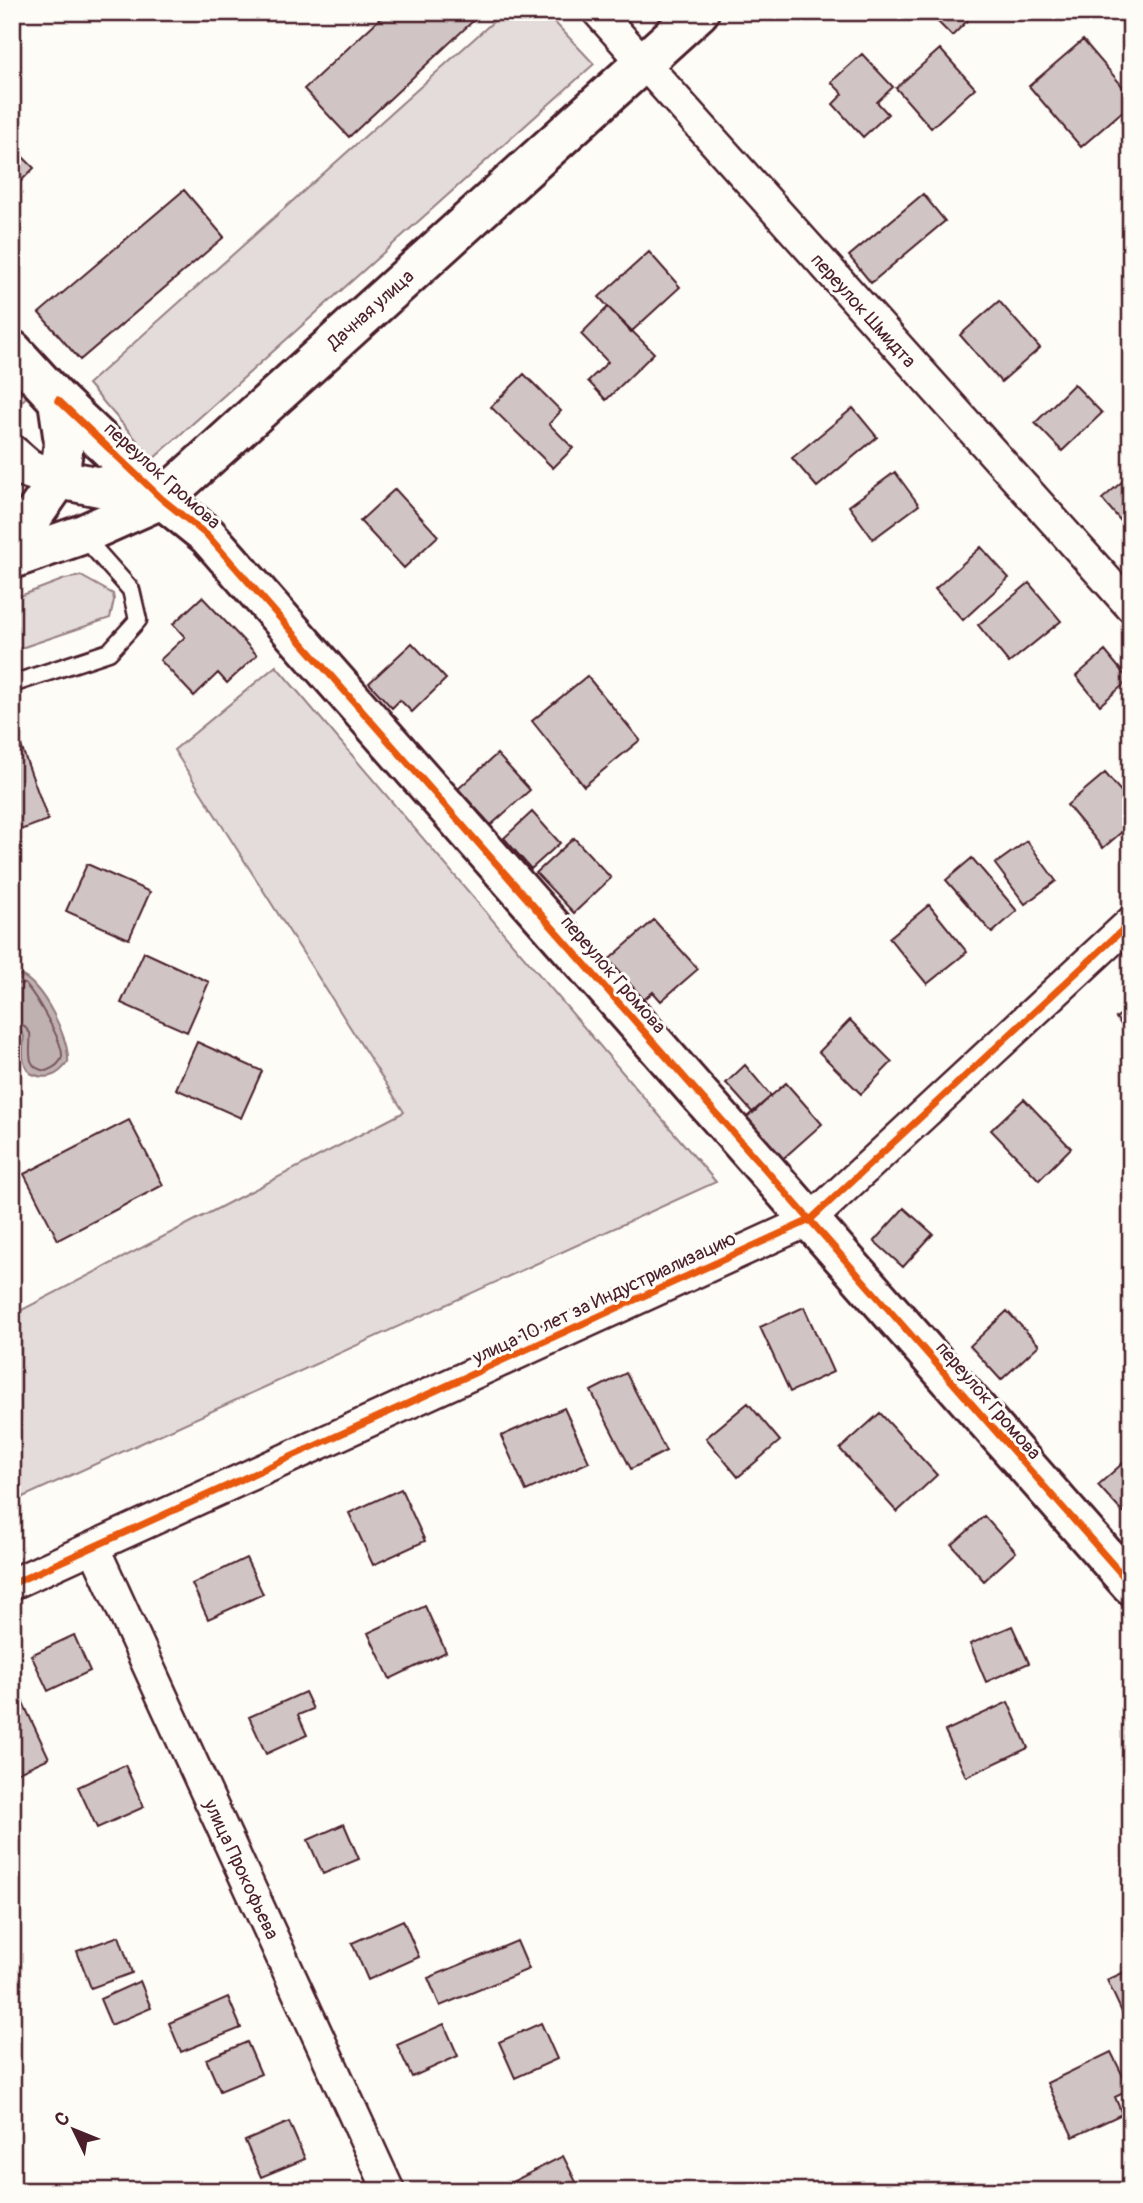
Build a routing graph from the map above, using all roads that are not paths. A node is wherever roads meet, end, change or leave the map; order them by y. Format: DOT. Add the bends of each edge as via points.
graph roads {
  1 [pos="598,12"];
  2 [pos="699,12"];
  3 [pos="643,63"];
  4 [pos="12,350"];
  5 [pos="58,400"];
  6 [pos="12,455"];
  7 [pos="59,479"];
  8 [pos="162,499"];
  9 [pos="81,535"];
  10 [pos="12,540"];
  11 [pos="12,559"];
  12 [pos="1131,607"];
  13 [pos="12,684"];
  14 [pos="1131,922"];
  15 [pos="810,1220"];
  16 [pos="94,1548"];
  17 [pos="12,1584"];
  18 [pos="1131,1585"];
  19 [pos="389,2191"];
  1 -- 3 [label="street, переулок Шмидта"];
  2 -- 3 [label="street, Дачная улица"];
  3 -- 8 [label="street, Дачная улица"];
  3 -- 12 [label="street, переулок Шмидта"];
  4 -- 5 [label="street, переулок Громова"];
  5 -- 7 [label="street" via="64,442"];
  5 -- 8 [label="street, переулок Громова"];
  6 -- 7 [label="street" via="28,469"];
  7 -- 8 [label="street"];
  7 -- 10 [label="street"];
  8 -- 9 [label="street, Дачная улица"];
  8 -- 15 [label="street, переулок Громова" via="208,536"];
  9 -- 11 [label="street, Дачная улица"];
  9 -- 13 [label="lane" via="131,590 138,620 110,652"];
  14 -- 15 [label="street, улица 10 лет за Индустриализацию"];
  15 -- 16 [label="street, улица 10 лет за Индустриализацию"];
  15 -- 18 [label="street, переулок Громова"];
  16 -- 17 [label="street, улица 10 лет за Индустриализацию"];
  16 -- 19 [label="street, улица Прокофьева"];
}
